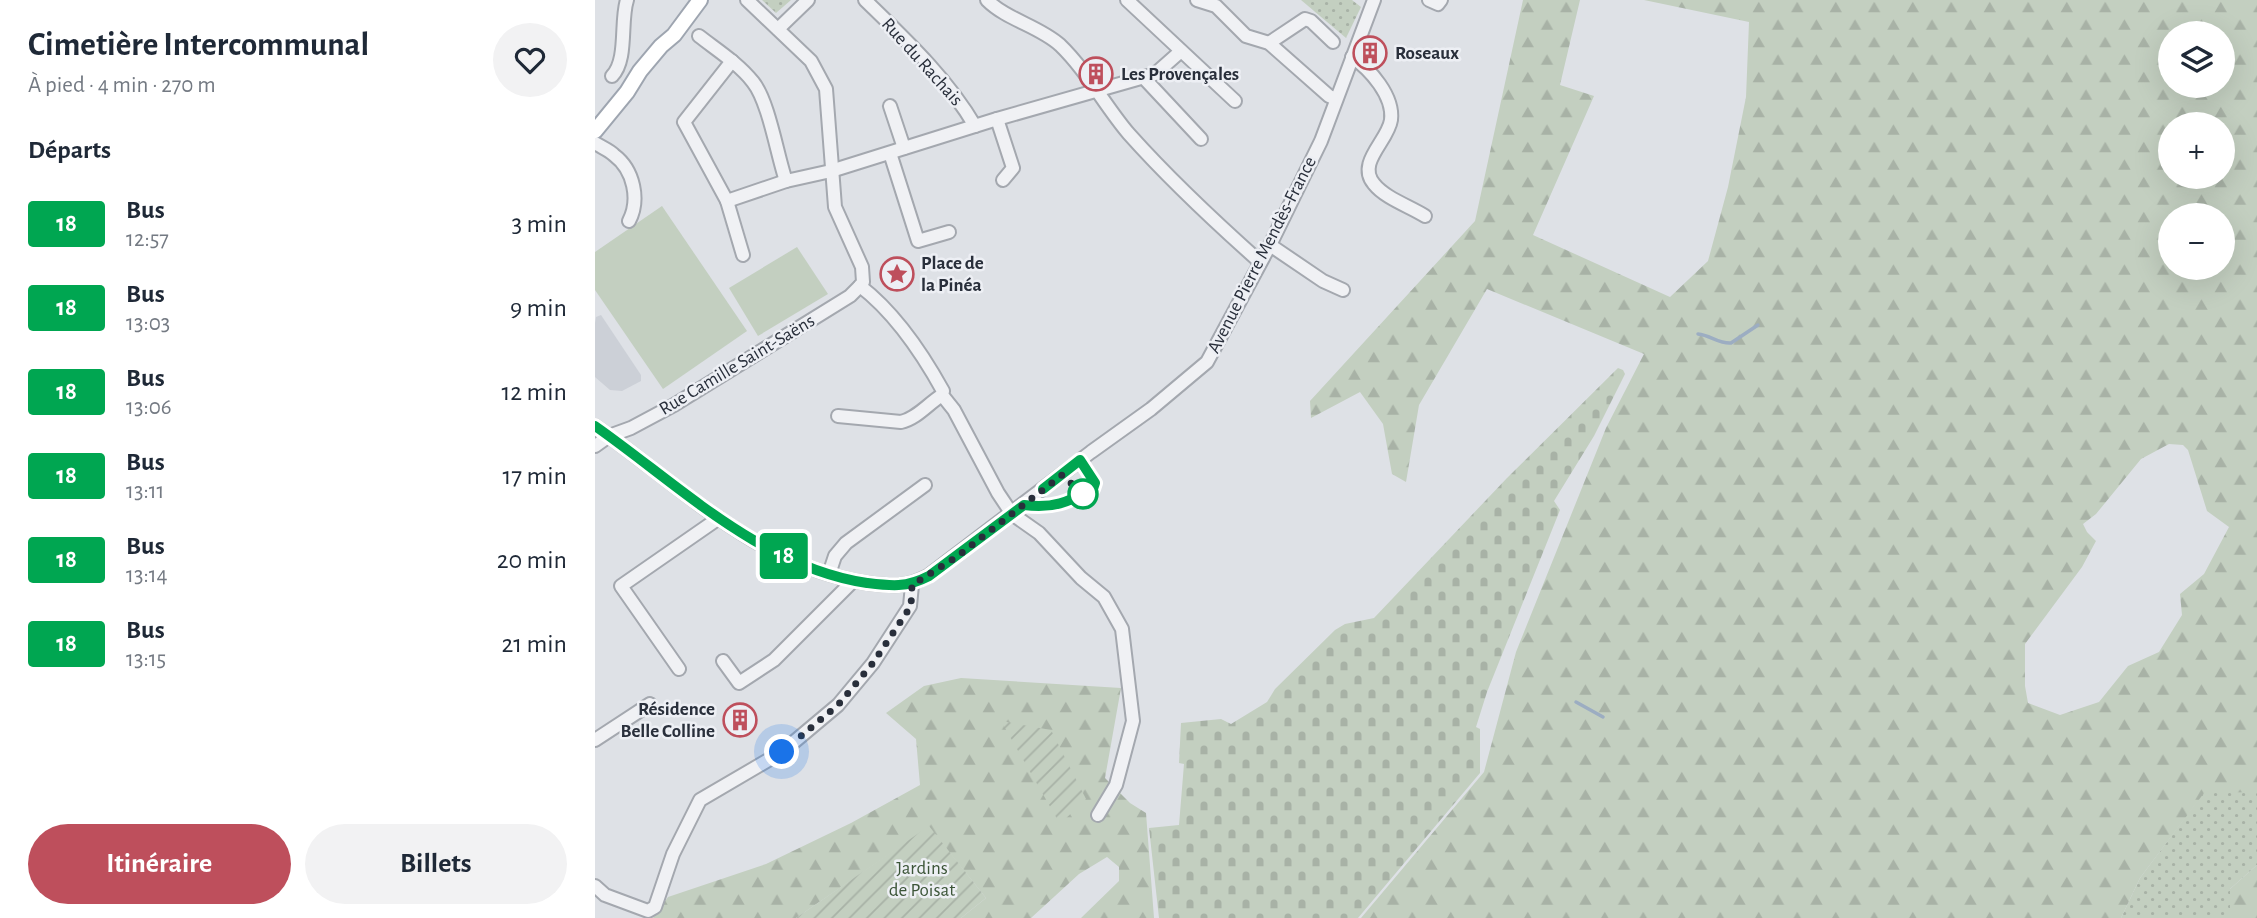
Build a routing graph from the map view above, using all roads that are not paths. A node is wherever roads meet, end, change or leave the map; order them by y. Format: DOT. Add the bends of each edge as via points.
graph roads {
  1 [pos="627,0"];
  2 [pos="700,0"];
  3 [pos="747,0"];
  4 [pos="808,0"];
  5 [pos="865,0"];
  6 [pos="987,0"];
  7 [pos="1127,0"];
  8 [pos="1197,0"];
  9 [pos="1374,0"];
  10 [pos="1429,0"];
  11 [pos="1441,0"];
  12 [pos="778,29"];
  13 [pos="699,36"];
  14 [pos="1269,43"];
  15 [pos="1333,43"];
  16 [pos="1181,51"];
  17 [pos="1352,57"];
  18 [pos="732,61"];
  19 [pos="612,76"];
  20 [pos="1143,77"];
  21 [pos="1097,91"];
  22 [pos="1336,99"];
  23 [pos="1235,101"];
  24 [pos="890,106"];
  25 [pos="997,119"];
  26 [pos="975,126"];
  27 [pos="595,131"];
  28 [pos="1201,139"];
  29 [pos="595,143"];
  30 [pos="904,149"];
  31 [pos="890,153"];
  32 [pos="831,171"];
  33 [pos="1003,180"];
  34 [pos="786,181"];
  35 [pos="727,201"];
  36 [pos="1425,216"];
  37 [pos="629,221"];
  38 [pos="949,232"];
  39 [pos="1270,245"];
  40 [pos="743,255"];
  41 [pos="1260,262"];
  42 [pos="860,286"];
  43 [pos="1343,290"];
  44 [pos="942,395"];
  45 [pos="838,416"];
  46 [pos="595,426"];
  47 [pos="609,436"];
  48 [pos="595,446"];
  49 [pos="925,485"];
  50 [pos="1012,514"];
  51 [pos="719,518"];
  52 [pos="829,574"];
  53 [pos="853,581"];
  54 [pos="912,585"];
  55 [pos="723,661"];
  56 [pos="679,669"];
  57 [pos="650,704"];
  58 [pos="595,740"];
  59 [pos="1098,815"];
  60 [pos="595,886"];
  1 -- 19 [label="street" via="621,55"];
  2 -- 27 [label="main road"];
  3 -- 12 [label="street"];
  4 -- 12 [label="street"];
  5 -- 26 [label="street, Rue du Rachais" via="943,80"];
  6 -- 21 [label="street" via="1061,46"];
  7 -- 16 [label="street"];
  8 -- 14 [label="street" via="1216,6 1246,36"];
  9 -- 17 [label="street, Avenue Pierre Mendès-France"];
  10 -- 11 [label="street" via="1438,4"];
  12 -- 32 [label="street" via="811,61 825,89"];
  13 -- 18 [label="street"];
  14 -- 15 [label="street" via="1305,19"];
  14 -- 22 [label="street"];
  16 -- 20 [label="street" via="1155,74"];
  16 -- 23 [label="street"];
  17 -- 22 [label="street, Avenue Pierre Mendès-France"];
  17 -- 36 [label="street" via="1380,84 1391,119 1368,165 1371,182"];
  18 -- 34 [label="street" via="755,83"];
  18 -- 35 [label="street" via="684,122"];
  20 -- 21 [label="street"];
  20 -- 28 [label="street"];
  21 -- 25 [label="street"];
  21 -- 41 [label="street" via="1170,178"];
  22 -- 39 [label="street, Avenue Pierre Mendès-France" via="1321,141"];
  24 -- 30 [label="street"];
  25 -- 26 [label="street"];
  25 -- 33 [label="street" via="1013,168"];
  26 -- 30 [label="street"];
  29 -- 37 [label="street" via="614,154 629,172 636,208"];
  30 -- 31 [label="street"];
  31 -- 32 [label="street"];
  31 -- 38 [label="street" via="918,241"];
  32 -- 34 [label="street"];
  32 -- 42 [label="street" via="835,207 862,267"];
  34 -- 35 [label="street"];
  35 -- 40 [label="street"];
  39 -- 41 [label="street, Avenue Pierre Mendès-France"];
  39 -- 43 [label="street"];
  41 -- 50 [label="street, Avenue Pierre Mendès-France" via="1207,362"];
  42 -- 44 [label="street" via="882,304 932,370"];
  42 -- 47 [label="street, Rue Camille Saint-Saëns" via="674,405"];
  44 -- 45 [label="street" via="901,422"];
  44 -- 50 [label="street"];
  46 -- 47 [label="street"];
  47 -- 48 [label="street, Rue Camille Saint-Saëns"];
  47 -- 51 [label="street"];
  49 -- 52 [label="street" via="846,543"];
  50 -- 54 [label="street, Avenue Pierre Mendès-France"];
  50 -- 59 [label="street" via="1039,533 1104,597 1122,629 1133,721 1117,783"];
  51 -- 52 [label="street" via="781,554"];
  51 -- 56 [label="street" via="621,586"];
  52 -- 53 [label="street"];
  53 -- 54 [label="street"];
  53 -- 55 [label="street" via="774,660 739,683"];
  54 -- 60 [label="street" via="911,606 838,705 782,752 701,800 673,854 655,908 648,911 605,895"];
  57 -- 58 [label="street"];
}
